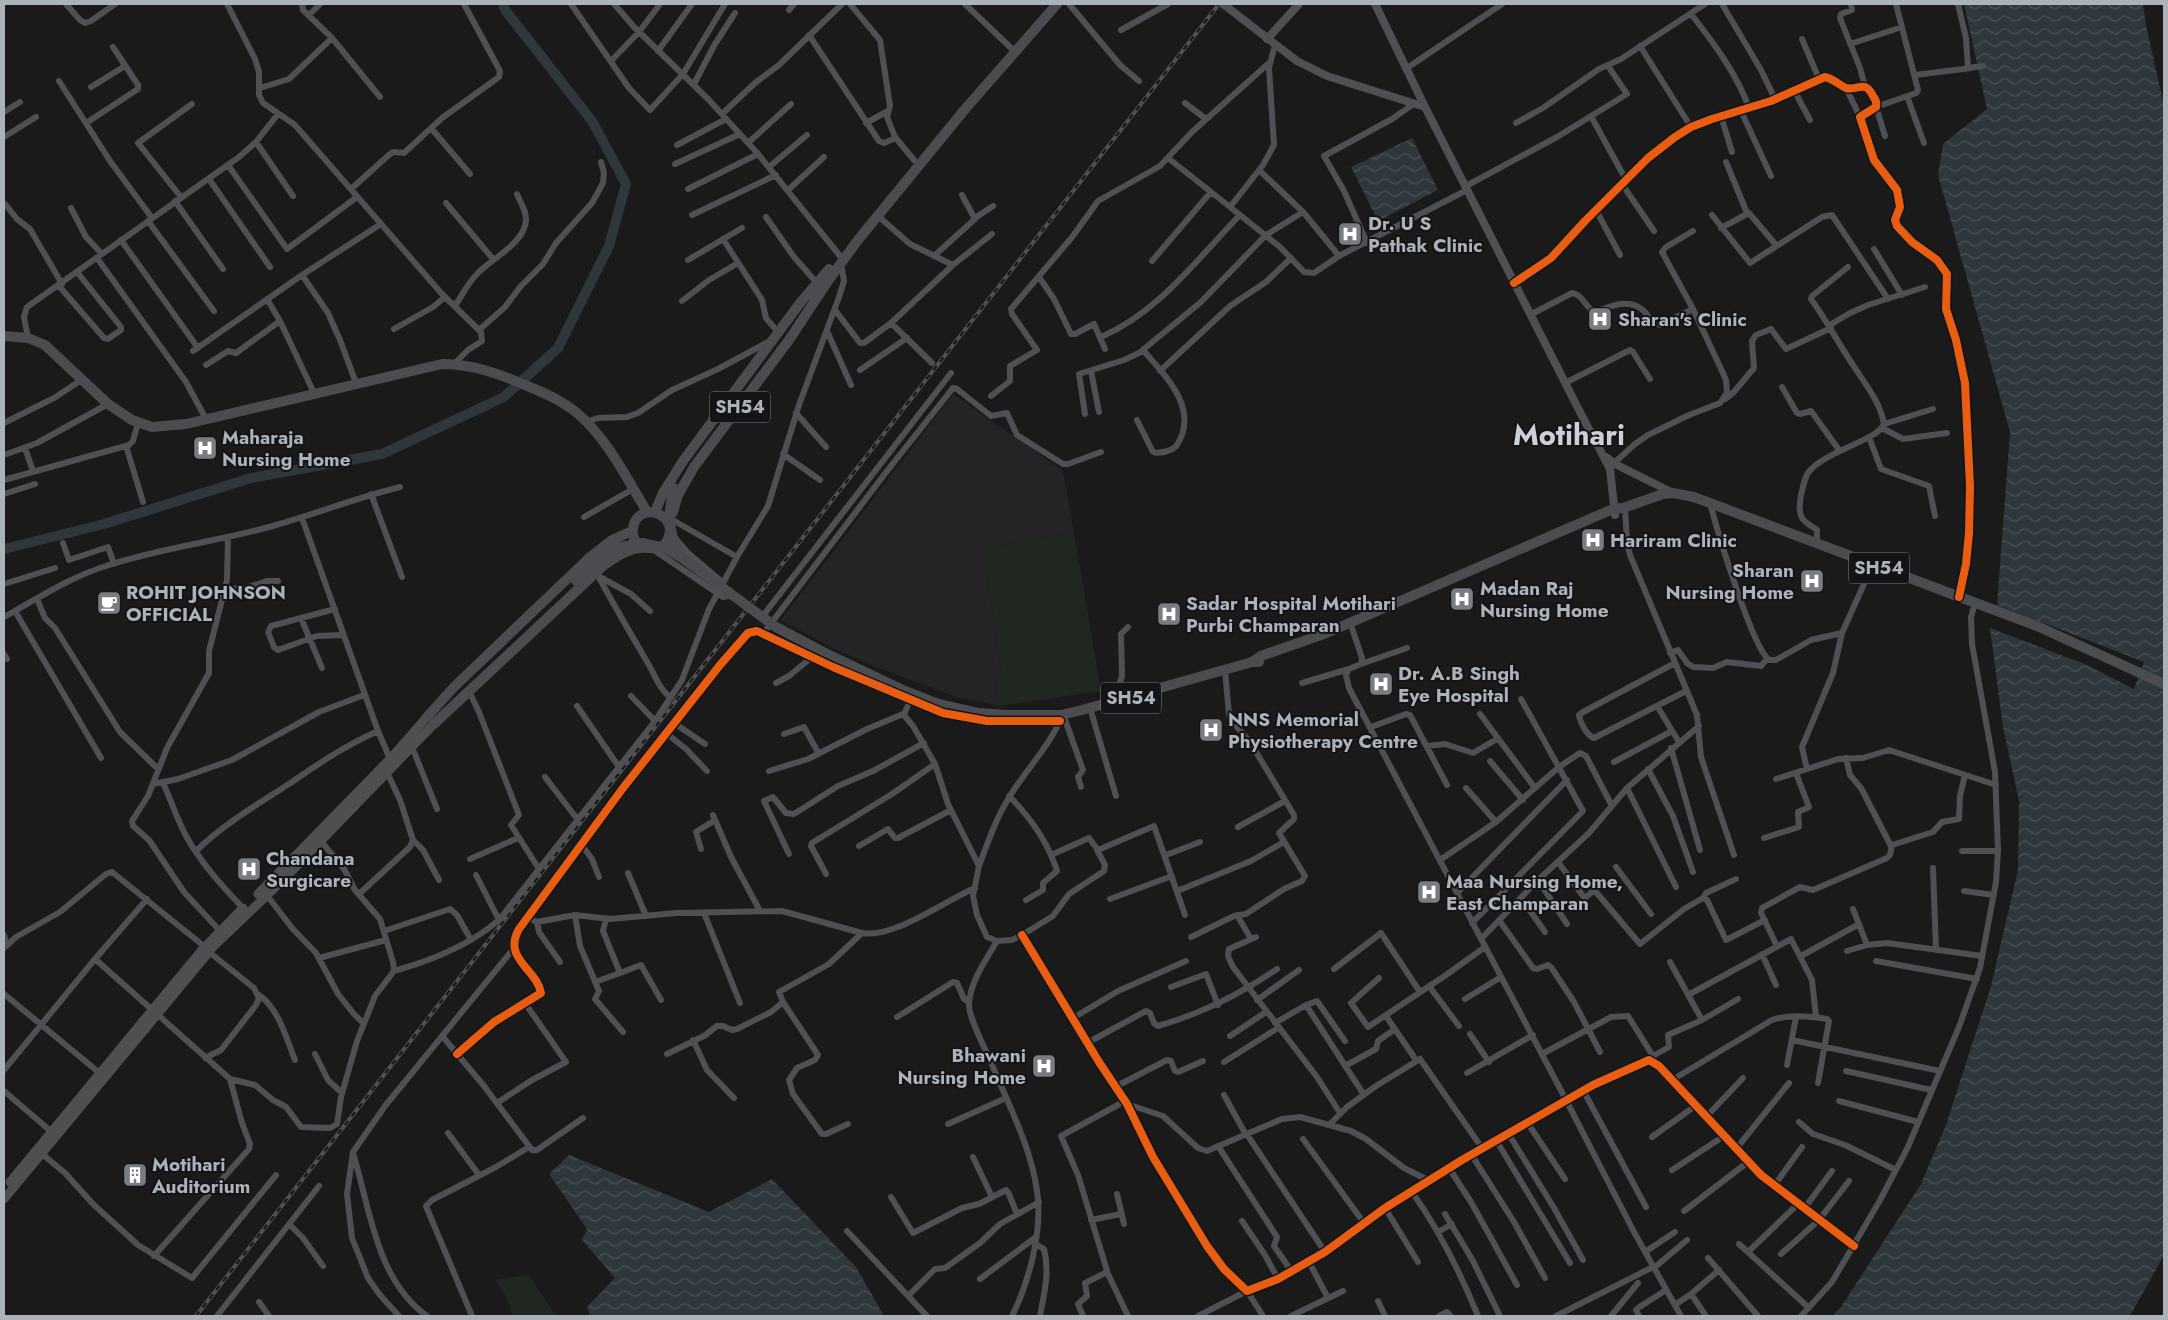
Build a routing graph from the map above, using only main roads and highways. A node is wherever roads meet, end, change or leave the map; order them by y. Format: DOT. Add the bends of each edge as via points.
graph roads {
  1 [pos="1048,4"];
  2 [pos="1057,4"];
  3 [pos="840,259"];
  4 [pos="816,290"];
  5 [pos="4,336"];
  6 [pos="1619,510"];
  7 [pos="651,512"];
  8 [pos="670,525"];
  9 [pos="632,530"];
  10 [pos="642,548"];
  11 [pos="682,558"];
  12 [pos="1252,662"];
  13 [pos="2164,684"];
  14 [pos="430,720"];
  15 [pos="207,949"];
  16 [pos="54,1134"];
  17 [pos="4,1190"];
  18 [pos="4,1199"];
  1 -- 3 [label="main road" via="914,160"];
  2 -- 3 [label="main road"];
  3 -- 4 [label="main road"];
  4 -- 7 [label="main road, SH54" via="775,336 679,467"];
  4 -- 8 [label="main road, SH54" via="789,340 694,467 678,495"];
  4 -- 11 [label="main road, SH54, bridge" via="674,488 670,526 673,542"];
  5 -- 7 [label="main road" via="28,338 45,345 108,404 138,423 152,427 206,419 430,367 454,364 491,372 553,397 572,409 600,440"];
  6 -- 12 [label="main road, SH54"];
  6 -- 12 [label="main road, SH54" via="1352,628 1263,662"];
  6 -- 13 [label="main road, SH54" via="1673,493 1710,503 2037,626"];
  7 -- 8 [label="main road" via="663,516"];
  7 -- 9 [label="main road, SH54" via="635,521"];
  8 -- 10 [label="main road, SH54" via="665,544 654,550"];
  9 -- 10 [label="main road"];
  9 -- 14 [label="main road, SH54" via="612,540 589,558 454,687"];
  10 -- 14 [label="main road" via="617,556 469,691"];
  11 -- 12 [label="main road, SH54, bridge" via="789,635 924,699 956,709 1061,717"];
  11 -- 14 [label="main road, bridge" via="655,544 634,543 615,548"];
  14 -- 15 [label="main road" via="220,931"];
  14 -- 15 [label="main road" via="412,747 283,880"];
  15 -- 16 [label="main road"];
  16 -- 17 [label="main road"];
  16 -- 18 [label="main road" via="42,1154"];
}
